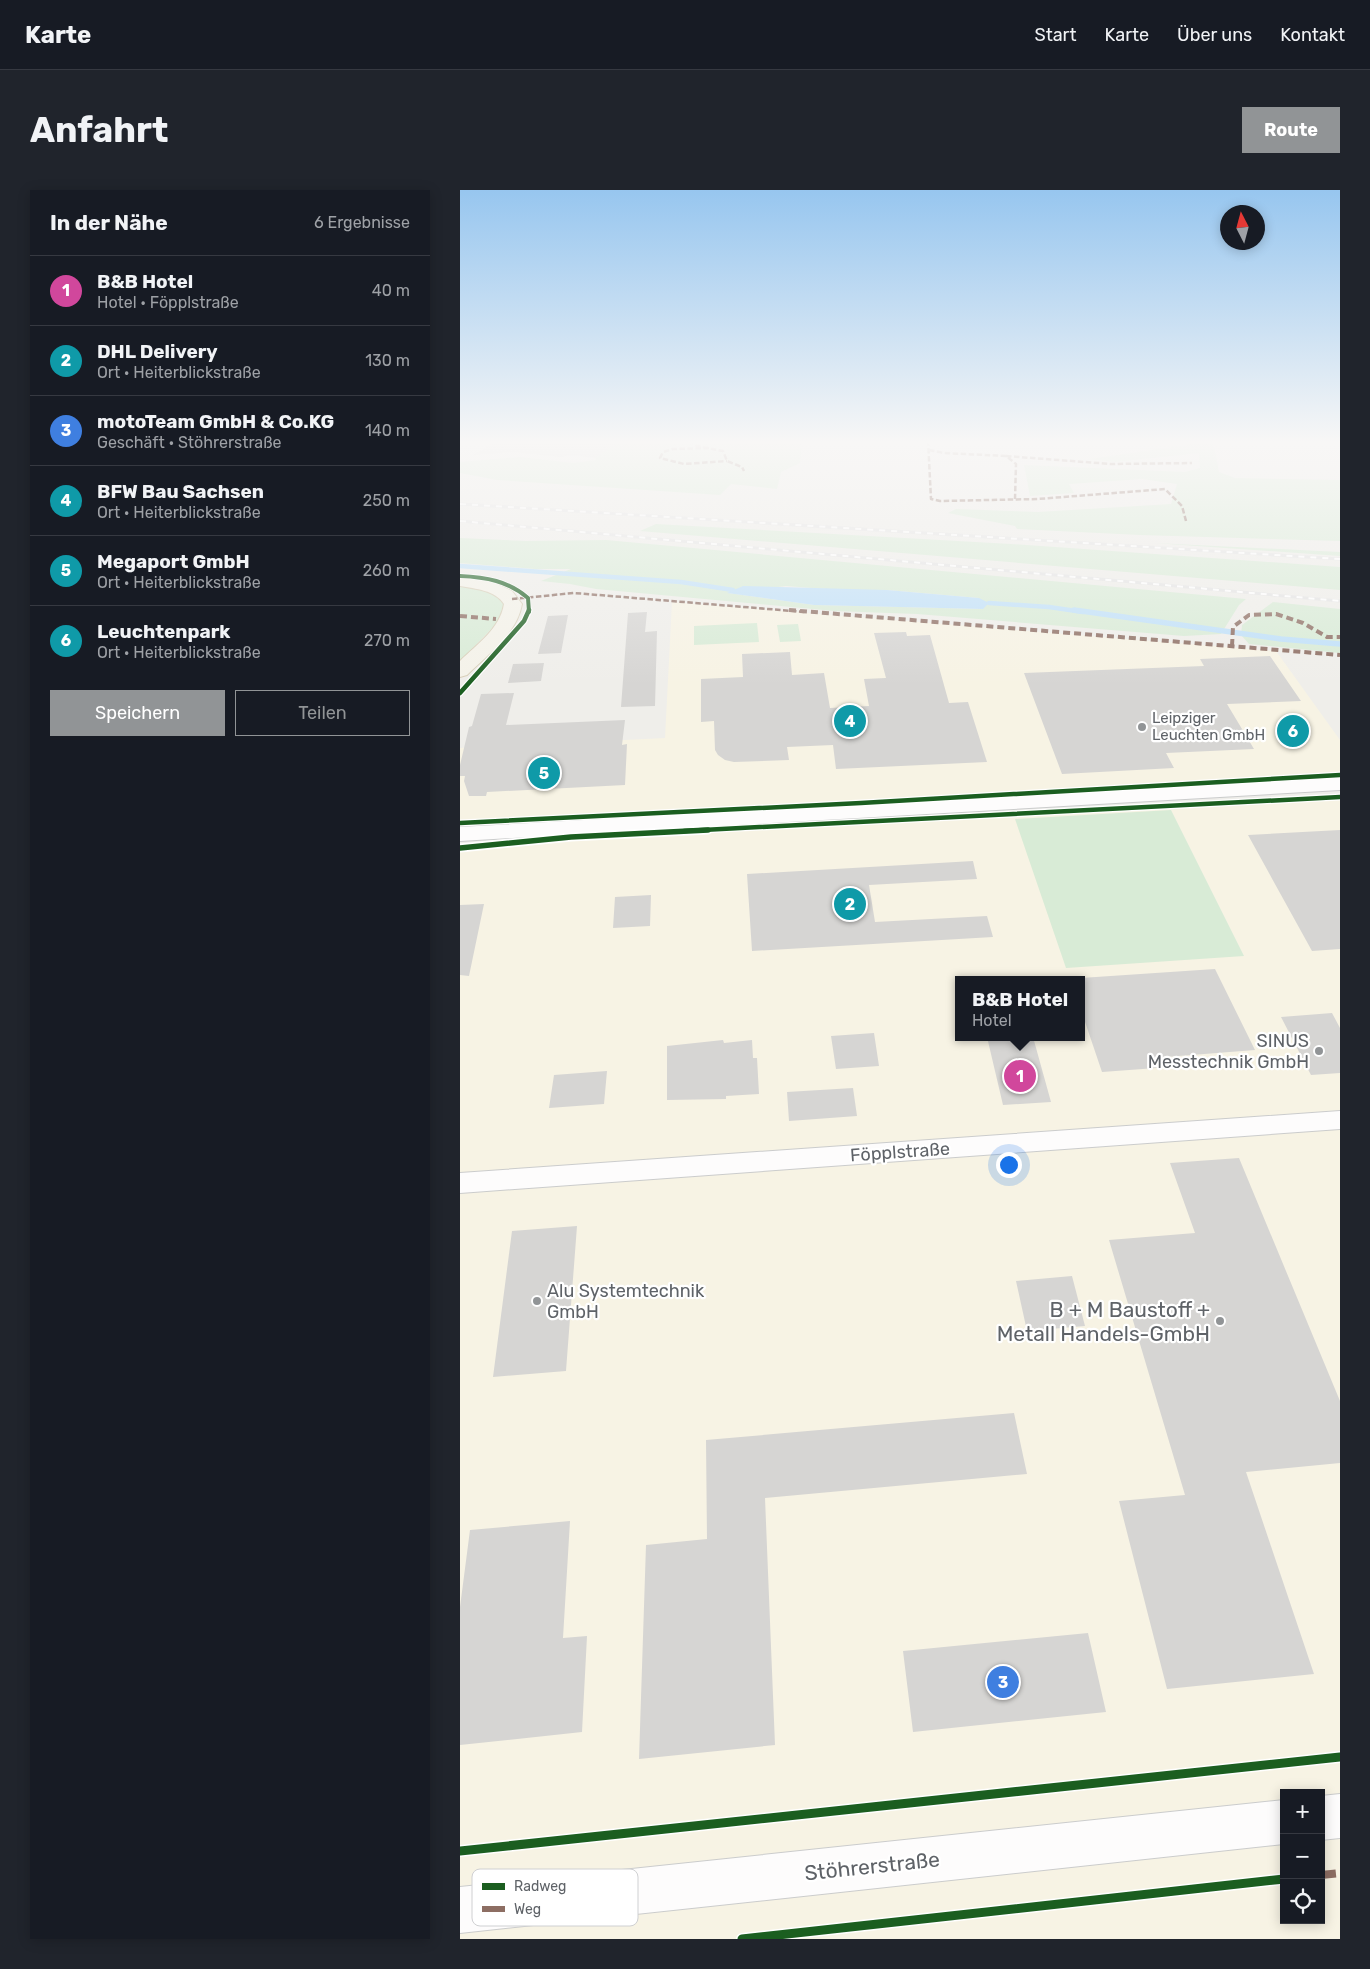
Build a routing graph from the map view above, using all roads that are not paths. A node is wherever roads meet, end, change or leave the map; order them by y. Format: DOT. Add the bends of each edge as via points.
graph roads {
  1 [pos="460,581"];
  2 [pos="460,671"];
  3 [pos="1340,784"];
  4 [pos="460,834"];
  5 [pos="1340,1120"];
  6 [pos="460,1183"];
  7 [pos="1340,1816"];
  8 [pos="1325,1818"];
  9 [pos="1280,1822"];
  10 [pos="638,1893"];
  1 -- 2 [label="main road" via="490,586 512,599 514,604 510,620"];
  3 -- 4 [label="street"];
  5 -- 6 [label="street, Föpplstraße"];
  7 -- 8 [label="street"];
  9 -- 10 [label="street, Stöhrerstraße"];
}
